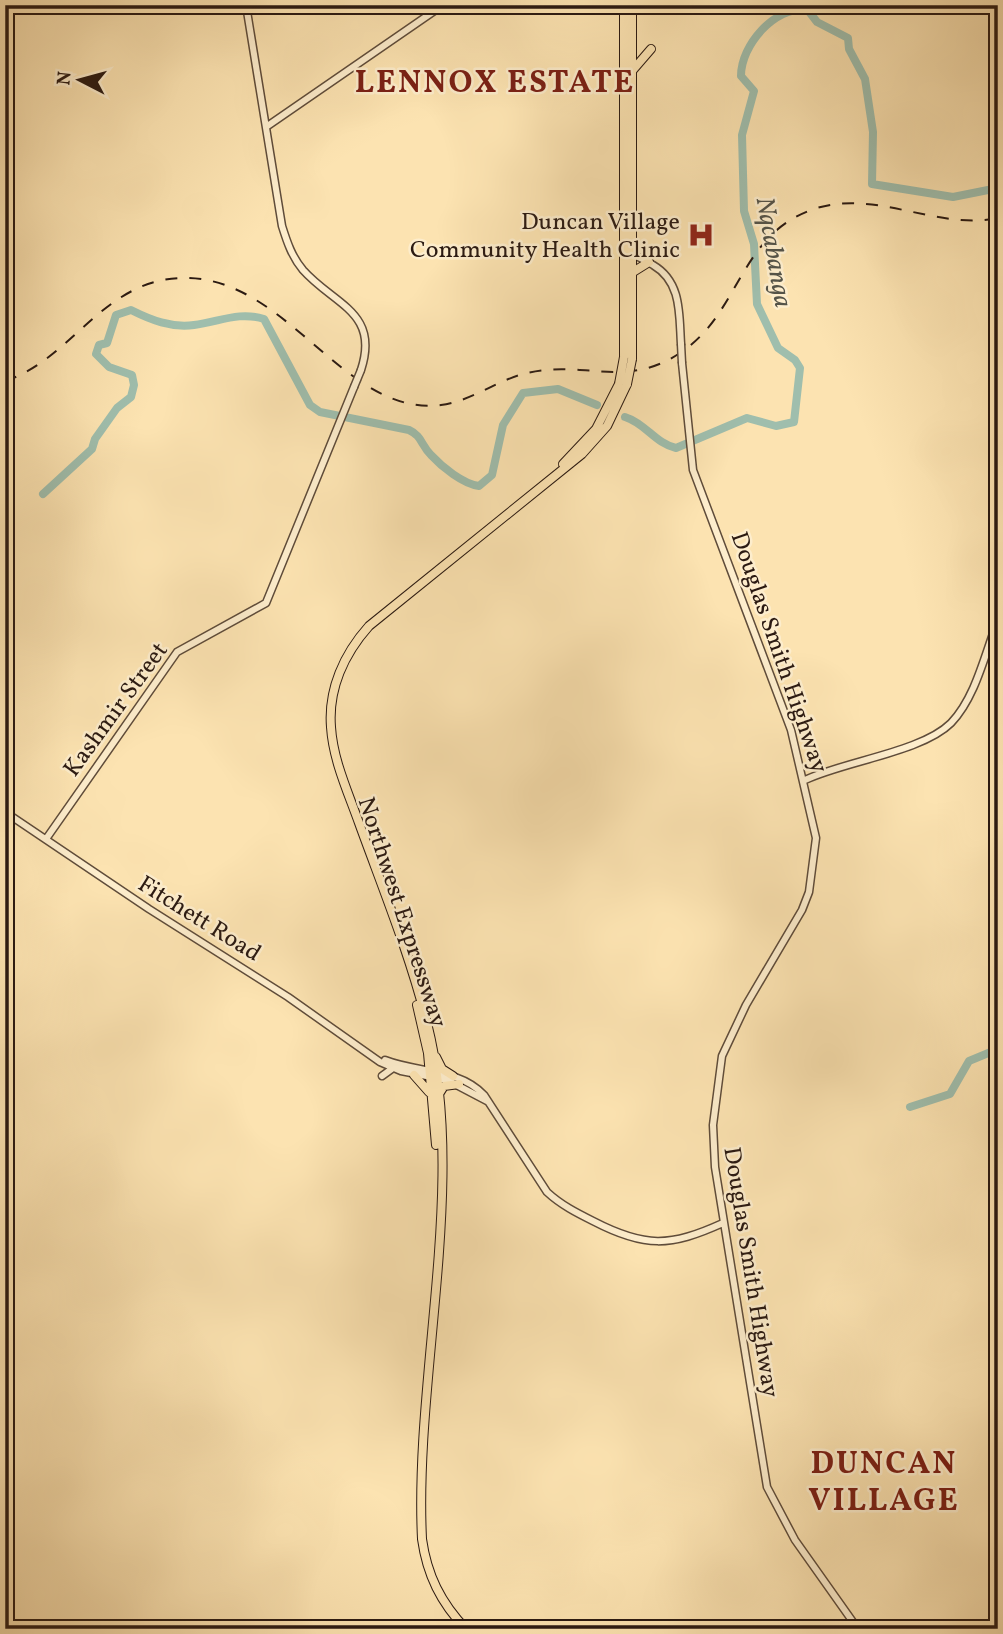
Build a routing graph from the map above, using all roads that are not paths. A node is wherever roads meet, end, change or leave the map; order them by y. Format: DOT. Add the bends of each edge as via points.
graph roads {
  1 [pos="246,5"];
  2 [pos="443,5"];
  3 [pos="624,5"];
  4 [pos="632,5"];
  5 [pos="651,50"];
  6 [pos="632,71"];
  7 [pos="266,127"];
  8 [pos="629,254"];
  9 [pos="649,262"];
  10 [pos="633,272"];
  11 [pos="628,358"];
  12 [pos="561,469"];
  13 [pos="998,620"];
  14 [pos="805,780"];
  15 [pos="5,812"];
  16 [pos="46,839"];
  17 [pos="430,1037"];
  18 [pos="428,1053"];
  19 [pos="373,1057"];
  20 [pos="393,1068"];
  21 [pos="414,1072"];
  22 [pos="432,1075"];
  23 [pos="382,1076"];
  24 [pos="456,1080"];
  25 [pos="434,1098"];
  26 [pos="723,1223"];
  27 [pos="460,1629"];
  28 [pos="466,1629"];
  29 [pos="858,1629"];
  1 -- 7 [label="street, Kashmir Street"];
  2 -- 7 [label="street"];
  3 -- 8 [label="main road"];
  4 -- 6 [label="main road"];
  5 -- 6 [label="main road"];
  6 -- 8 [label="main road"];
  7 -- 16 [label="street, Kashmir Street, bridge" via="288,246 304,270 359,319 366,345 361,370 266,603 174,655"];
  8 -- 9 [label="street, Douglas Smith Highway"];
  8 -- 10 [label="main road"];
  8 -- 11 [label="main road"];
  9 -- 10 [label="main road"];
  9 -- 14 [label="street, Douglas Smith Highway, bridge" via="674,286 693,470 764,650"];
  10 -- 11 [label="main road"];
  11 -- 12 [label="main road, bridge" via="607,426"];
  12 -- 17 [label="main road, Northwest Expressway" via="369,626 346,658 333,692 331,728 339,766 413,974"];
  12 -- 18 [label="main road, Northwest Expressway" via="368,621 341,657 329,691 327,728 332,758 408,976"];
  13 -- 14 [label="street" via="964,705 941,731"];
  14 -- 26 [label="street, Douglas Smith Highway" via="816,838 808,892 796,923 731,1032 719,1066 712,1148"];
  15 -- 16 [label="street, Fitchett Road"];
  16 -- 19 [label="street, Fitchett Road"];
  17 -- 22 [label="main road, Northwest Expressway"];
  17 -- 24 [label="main road" via="438,1063"];
  18 -- 21 [label="main road"];
  18 -- 22 [label="main road, Northwest Expressway"];
  19 -- 20 [label="street, Fitchett Road"];
  19 -- 21 [label="street, Fitchett Road"];
  20 -- 21 [label="street, Fitchett Road"];
  20 -- 23 [label="street"];
  21 -- 22 [label="street, Fitchett Road"];
  21 -- 25 [label="main road"];
  22 -- 24 [label="street, Fitchett Road"];
  22 -- 25 [label="main road, Northwest Expressway"];
  24 -- 25 [label="main road"];
  24 -- 26 [label="street, Fitchett Road" via="487,1101 547,1192 618,1234 663,1243"];
  25 -- 27 [label="main road, Northwest Expressway" via="435,1181 416,1525 426,1579"];
  25 -- 28 [label="main road, Northwest Expressway" via="441,1181 422,1539 437,1590"];
  26 -- 29 [label="street, Douglas Smith Highway" via="767,1487 795,1540"];
}
